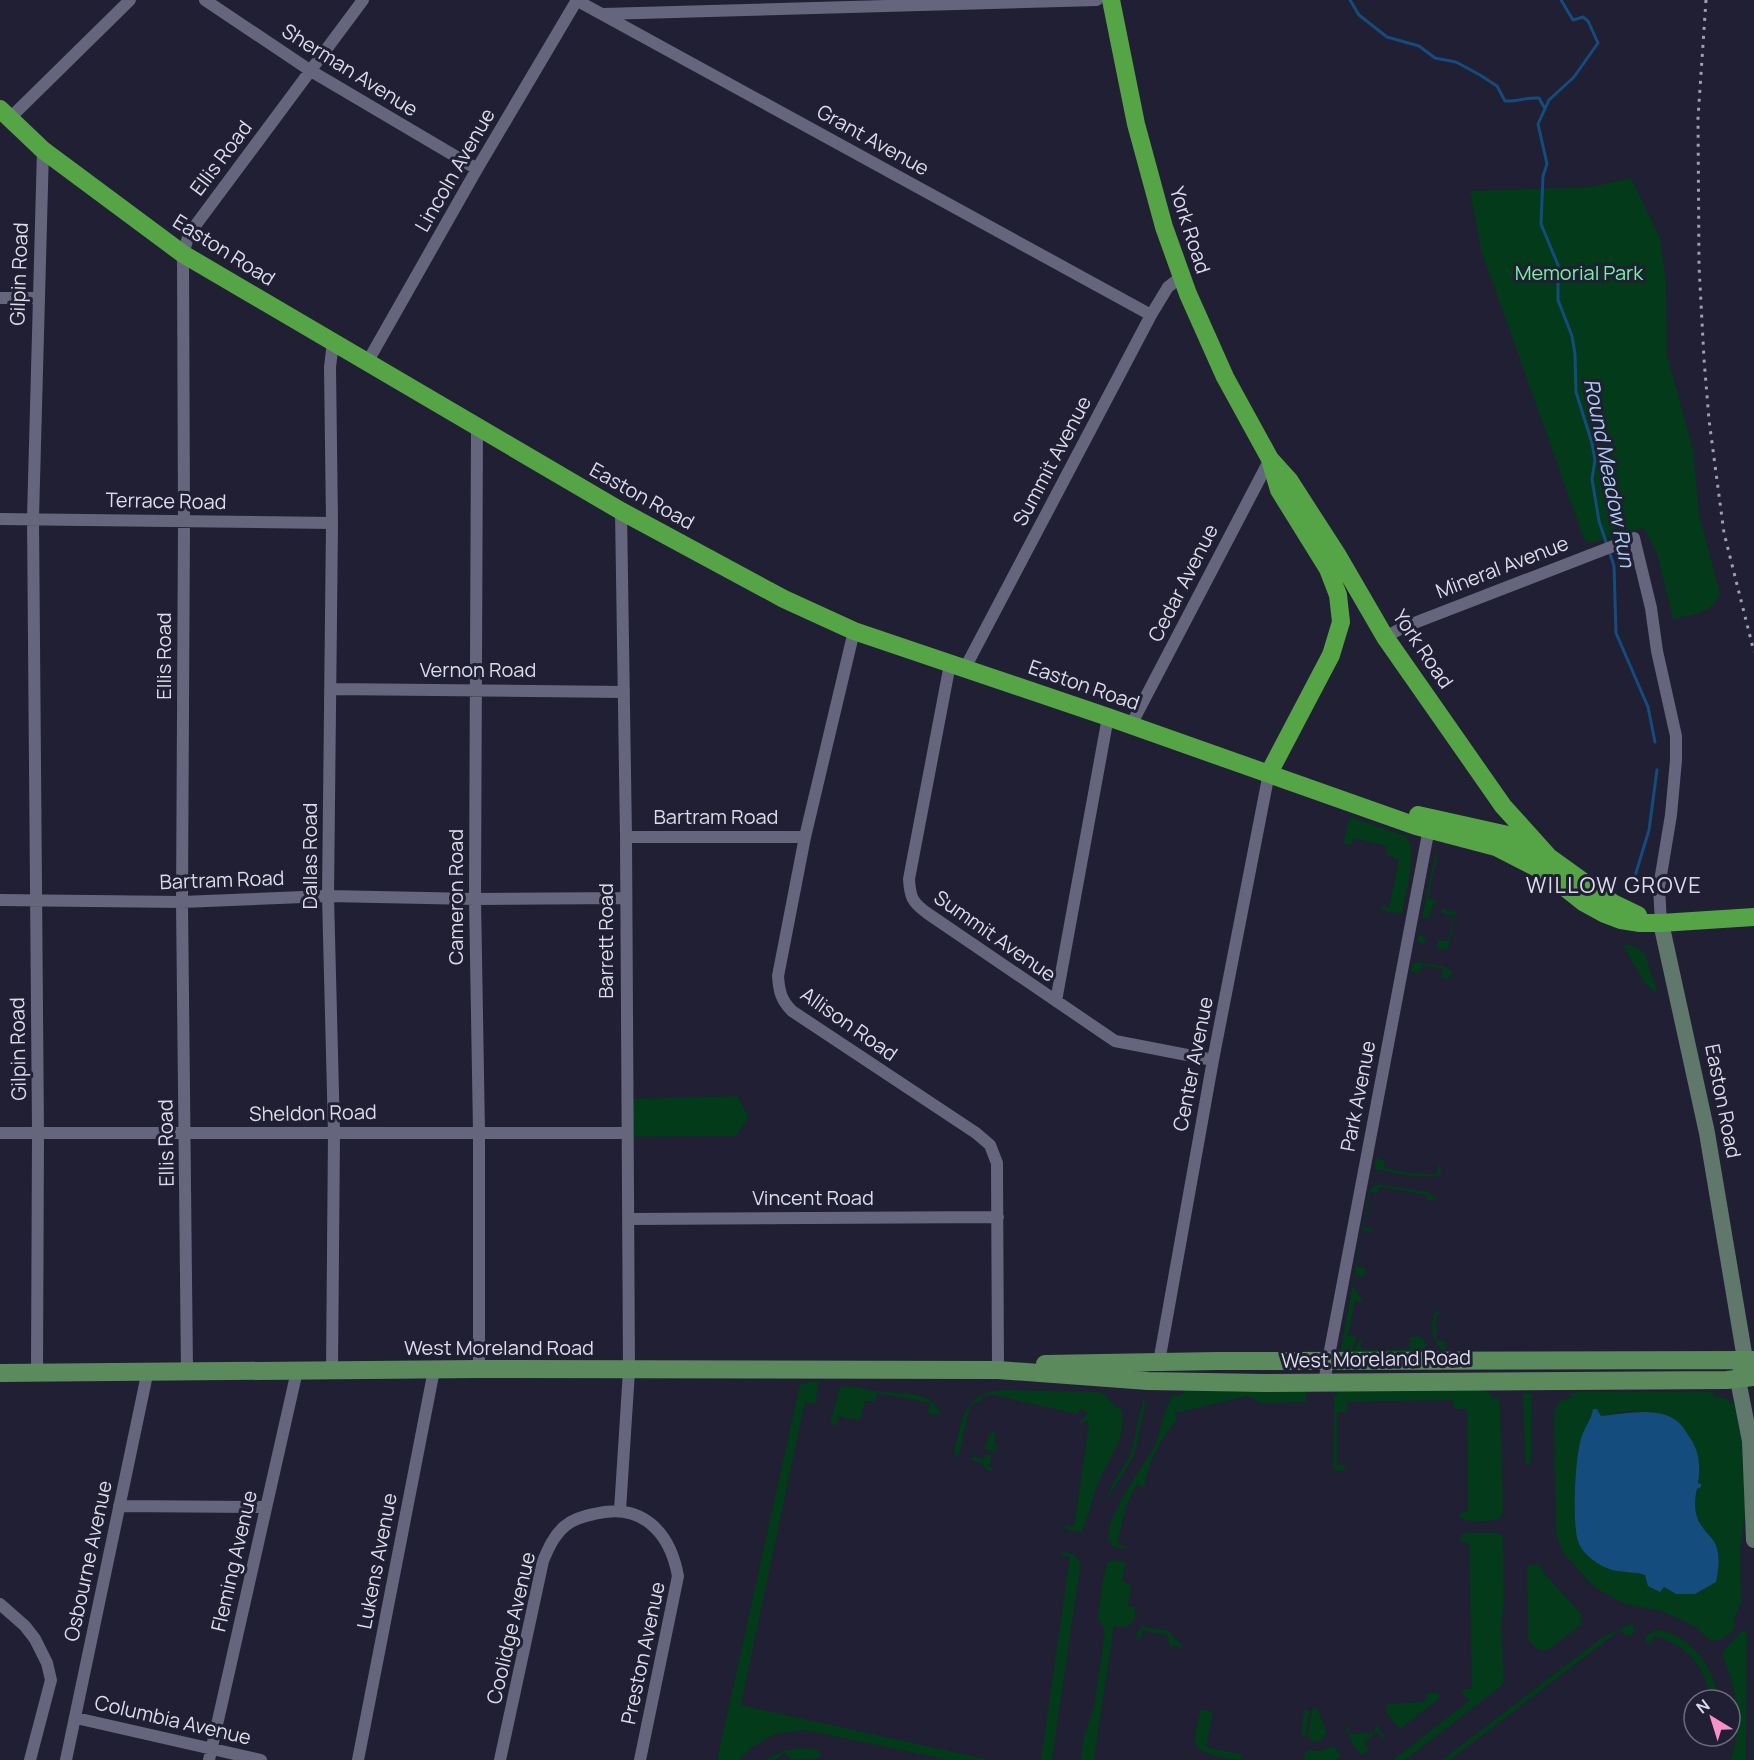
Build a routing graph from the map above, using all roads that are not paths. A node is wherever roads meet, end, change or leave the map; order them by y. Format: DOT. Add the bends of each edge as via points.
graph roads {
  1 [pos="130,0"];
  2 [pos="205,0"];
  3 [pos="363,0"];
  4 [pos="577,0"];
  5 [pos="1097,0"];
  6 [pos="1111,0"];
  7 [pos="603,14"];
  8 [pos="311,70"];
  9 [pos="5,113"];
  10 [pos="43,150"];
  11 [pos="477,169"];
  12 [pos="183,254"];
  13 [pos="1181,277"];
  14 [pos="0,298"];
  15 [pos="38,298"];
  16 [pos="1151,315"];
  17 [pos="333,342"];
  18 [pos="368,361"];
  19 [pos="477,425"];
  20 [pos="1270,459"];
  21 [pos="621,511"];
  22 [pos="33,518"];
  23 [pos="0,519"];
  24 [pos="184,520"];
  25 [pos="332,523"];
  26 [pos="854,631"];
  27 [pos="1385,636"];
  28 [pos="957,666"];
  29 [pos="331,689"];
  30 [pos="476,689"];
  31 [pos="624,692"];
  32 [pos="1108,717"];
  33 [pos="1131,725"];
  34 [pos="1269,773"];
  35 [pos="1430,824"];
  36 [pos="626,837"];
  37 [pos="806,837"];
  38 [pos="1549,857"];
  39 [pos="328,896"];
  40 [pos="475,898"];
  41 [pos="626,898"];
  42 [pos="0,900"];
  43 [pos="35,900"];
  44 [pos="182,902"];
  45 [pos="1754,917"];
  46 [pos="1661,923"];
  47 [pos="1056,1001"];
  48 [pos="1213,1060"];
  49 [pos="479,1132"];
  50 [pos="0,1133"];
  51 [pos="38,1133"];
  52 [pos="334,1133"];
  53 [pos="626,1133"];
  54 [pos="186,1134"];
  55 [pos="998,1217"];
  56 [pos="628,1219"];
  57 [pos="1749,1360"];
  58 [pos="1159,1362"];
  59 [pos="1327,1362"];
  60 [pos="479,1369"];
  61 [pos="148,1370"];
  62 [pos="434,1370"];
  63 [pos="998,1370"];
  64 [pos="297,1371"];
  65 [pos="332,1371"];
  66 [pos="629,1371"];
  67 [pos="0,1372"];
  68 [pos="37,1372"];
  69 [pos="187,1372"];
  70 [pos="1750,1378"];
  71 [pos="1324,1382"];
  72 [pos="119,1506"];
  73 [pos="266,1507"];
  74 [pos="620,1510"];
  75 [pos="1754,1540"];
  76 [pos="0,1604"];
  77 [pos="76,1718"];
  78 [pos="211,1754"];
  79 [pos="30,1760"];
  80 [pos="66,1760"];
  81 [pos="261,1760"];
  82 [pos="358,1760"];
  83 [pos="500,1760"];
  84 [pos="640,1760"];
  1 -- 9 [label="street"];
  2 -- 8 [label="street, Sherman Avenue"];
  3 -- 8 [label="street, Ellis Road"];
  4 -- 7 [label="street, Grant Avenue"];
  4 -- 11 [label="street, Lincoln Avenue"];
  5 -- 7 [label="street"];
  6 -- 13 [label="highway, York Road" via="1145,162"];
  7 -- 16 [label="street, Grant Avenue"];
  8 -- 11 [label="street, Sherman Avenue"];
  8 -- 12 [label="street, Ellis Road" via="189,234"];
  9 -- 10 [label="highway, Easton Road"];
  10 -- 12 [label="highway, Easton Road"];
  10 -- 15 [label="street, Gilpin Road"];
  11 -- 18 [label="street, Lincoln Avenue"];
  12 -- 17 [label="highway, Easton Road"];
  12 -- 24 [label="street, Ellis Road"];
  13 -- 16 [label="street, Summit Avenue" via="1168,287"];
  13 -- 20 [label="highway, York Road" via="1225,377"];
  14 -- 15 [label="street"];
  15 -- 22 [label="street, Gilpin Road"];
  16 -- 28 [label="street, Summit Avenue" via="1013,576"];
  17 -- 18 [label="highway, Easton Road"];
  17 -- 25 [label="street, Dallas Road"];
  18 -- 19 [label="highway, Easton Road"];
  19 -- 21 [label="highway, Easton Road"];
  19 -- 30 [label="street, Cameron Road"];
  20 -- 27 [label="highway, York Road" via="1338,556"];
  20 -- 33 [label="street, Cedar Avenue"];
  20 -- 34 [label="highway, York Road" via="1279,490 1328,569 1338,596 1341,622 1331,655"];
  21 -- 26 [label="highway, Easton Road" via="784,599"];
  21 -- 31 [label="street, Barrett Road"];
  22 -- 23 [label="street, Terrace Road"];
  22 -- 24 [label="street, Terrace Road"];
  22 -- 43 [label="street, Gilpin Road"];
  24 -- 25 [label="street, Terrace Road"];
  24 -- 44 [label="street, Ellis Road"];
  25 -- 29 [label="street, Dallas Road"];
  26 -- 28 [label="highway, Easton Road"];
  26 -- 37 [label="street, Allison Road"];
  27 -- 38 [label="highway, York Road" via="1503,806"];
  27 -- 46 [label="street, Mineral Avenue" via="1634,538 1676,743 1671,815 1659,886"];
  28 -- 32 [label="highway, Easton Road"];
  28 -- 47 [label="street, Summit Avenue" via="909,879 910,895 917,906"];
  29 -- 30 [label="street, Vernon Road"];
  29 -- 39 [label="street, Dallas Road"];
  30 -- 31 [label="street, Vernon Road"];
  30 -- 40 [label="street, Cameron Road"];
  31 -- 36 [label="street, Barrett Road"];
  32 -- 33 [label="highway, Easton Road"];
  32 -- 47 [label="street"];
  33 -- 34 [label="highway, Easton Road"];
  34 -- 35 [label="highway, Easton Road" via="1328,795"];
  34 -- 48 [label="street, Center Avenue"];
  35 -- 38 [label="highway, Easton Road" via="1508,835"];
  35 -- 46 [label="highway, Easton Road" via="1496,847 1545,872 1605,914 1630,922"];
  35 -- 59 [label="street, Park Avenue"];
  36 -- 37 [label="street, Bartram Road"];
  36 -- 41 [label="street, Barrett Road"];
  37 -- 55 [label="street, Allison Road" via="778,976 784,1003 990,1145 997,1163"];
  38 -- 46 [label="highway, Easton Road" via="1613,903"];
  39 -- 40 [label="street, Bartram Road"];
  39 -- 44 [label="street, Bartram Road"];
  39 -- 52 [label="street, Dallas Road"];
  40 -- 41 [label="street, Bartram Road"];
  40 -- 49 [label="street, Cameron Road"];
  41 -- 53 [label="street, Barrett Road"];
  42 -- 43 [label="street, Bartram Road"];
  43 -- 44 [label="street, Bartram Road"];
  43 -- 51 [label="street, Gilpin Road"];
  44 -- 54 [label="street, Ellis Road"];
  45 -- 46 [label="highway"];
  46 -- 57 [label="main road, Easton Road" via="1707,1133"];
  47 -- 48 [label="street, Summit Avenue" via="1115,1041"];
  48 -- 58 [label="street, Center Avenue"];
  49 -- 52 [label="street, Sheldon Road"];
  49 -- 53 [label="street, Sheldon Road"];
  49 -- 60 [label="street, Cameron Road"];
  50 -- 51 [label="street, Sheldon Road"];
  51 -- 54 [label="street, Sheldon Road"];
  51 -- 68 [label="street, Gilpin Road"];
  52 -- 54 [label="street, Sheldon Road"];
  52 -- 65 [label="street, Dallas Road"];
  53 -- 56 [label="street, Barrett Road"];
  54 -- 69 [label="street, Ellis Road"];
  55 -- 56 [label="street, Vincent Road"];
  55 -- 63 [label="street, Allison Road"];
  56 -- 66 [label="street, Barrett Road"];
  57 -- 59 [label="main road, West Moreland Road"];
  57 -- 70 [label="main road, Easton Road"];
  58 -- 59 [label="main road, West Moreland Road"];
  58 -- 63 [label="main road, West Moreland Road"];
  59 -- 71 [label="street, Park Avenue"];
  60 -- 62 [label="main road, West Moreland Road"];
  60 -- 66 [label="main road, West Moreland Road"];
  61 -- 68 [label="main road, West Moreland Road"];
  61 -- 69 [label="main road, West Moreland Road"];
  61 -- 72 [label="street, Osbourne Avenue"];
  62 -- 65 [label="main road, West Moreland Road"];
  62 -- 82 [label="street, Lukens Avenue"];
  63 -- 66 [label="main road, West Moreland Road"];
  63 -- 71 [label="main road, West Moreland Road" via="1148,1381"];
  64 -- 65 [label="main road, West Moreland Road"];
  64 -- 69 [label="main road, West Moreland Road"];
  64 -- 73 [label="street, Fleming Avenue"];
  66 -- 74 [label="street"];
  67 -- 68 [label="main road, West Moreland Road"];
  70 -- 71 [label="main road, West Moreland Road"];
  70 -- 75 [label="main road, Easton Road"];
  72 -- 73 [label="street"];
  72 -- 77 [label="street, Osbourne Avenue"];
  73 -- 78 [label="street, Fleming Avenue"];
  74 -- 83 [label="street, Coolidge Avenue" via="582,1517 565,1526 552,1542 543,1561"];
  74 -- 84 [label="street, Preston Avenue" via="652,1524 665,1538 675,1556 678,1576"];
  76 -- 79 [label="street" via="35,1639 51,1680"];
  77 -- 78 [label="street, Columbia Avenue"];
  77 -- 80 [label="street, Osbourne Avenue"];
  78 -- 81 [label="street, Columbia Avenue"];
}
